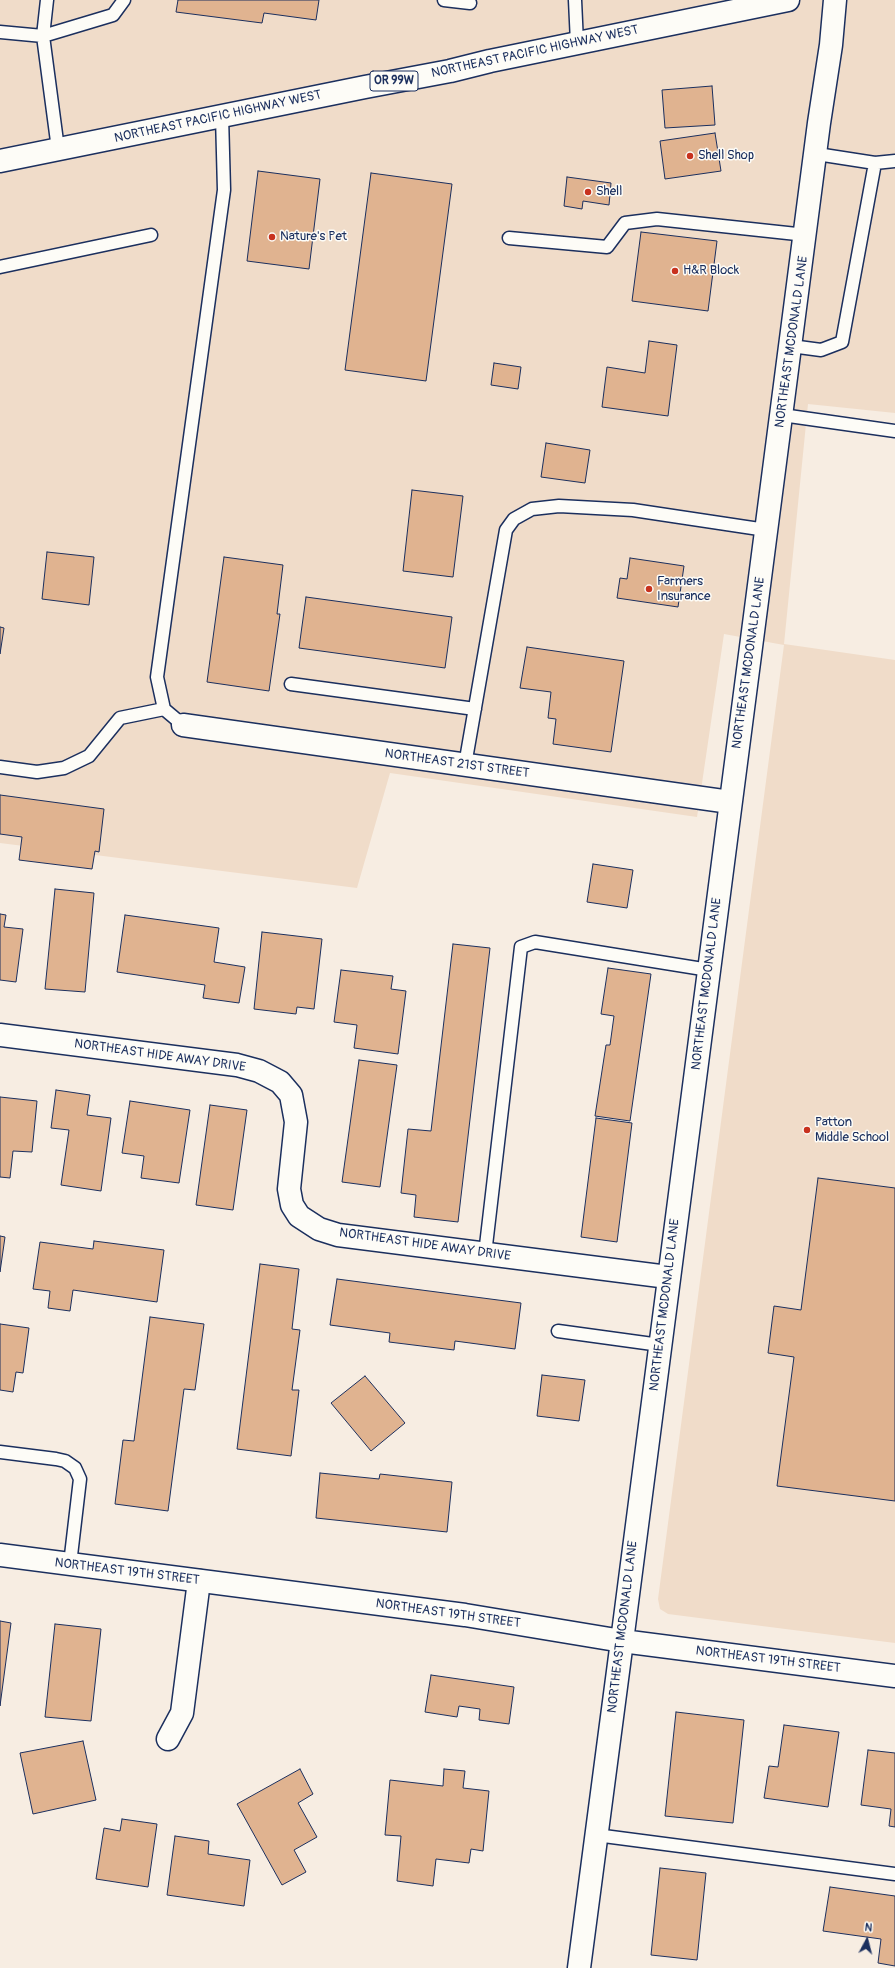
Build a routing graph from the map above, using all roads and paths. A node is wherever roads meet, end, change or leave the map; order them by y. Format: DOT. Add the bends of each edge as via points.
graph roads {
  1 [pos="47,0"];
  2 [pos="124,0"];
  3 [pos="444,0"];
  4 [pos="575,0"];
  5 [pos="788,0"];
  6 [pos="835,0"];
  7 [pos="470,3"];
  8 [pos="0,32"];
  9 [pos="43,36"];
  10 [pos="577,43"];
  11 [pos="222,116"];
  12 [pos="58,149"];
  13 [pos="816,154"];
  14 [pos="0,161"];
  15 [pos="895,161"];
  16 [pos="875,163"];
  17 [pos="151,235"];
  18 [pos="806,235"];
  19 [pos="509,238"];
  20 [pos="0,267"];
  21 [pos="791,346"];
  22 [pos="782,415"];
  23 [pos="895,431"];
  24 [pos="766,530"];
  25 [pos="291,684"];
  26 [pos="164,709"];
  27 [pos="475,709"];
  28 [pos="184,726"];
  29 [pos="465,765"];
  30 [pos="0,767"];
  31 [pos="730,802"];
  32 [pos="709,970"];
  33 [pos="0,1035"];
  34 [pos="485,1254"];
  35 [pos="668,1277"];
  36 [pos="558,1331"];
  37 [pos="660,1345"];
  38 [pos="0,1452"];
  39 [pos="0,1555"];
  40 [pos="70,1564"];
  41 [pos="198,1581"];
  42 [pos="622,1641"];
  43 [pos="895,1676"];
  44 [pos="168,1739"];
  45 [pos="596,1835"];
  46 [pos="895,1874"];
  47 [pos="579,1968"];
  1 -- 9 [label="lane"];
  2 -- 9 [label="lane" via="113,15"];
  3 -- 7 [label="lane"];
  4 -- 10 [label="lane"];
  5 -- 10 [label="main road, NORTHEAST PACIFIC HIGHWAY WEST / OR 99W"];
  6 -- 13 [label="main road, NORTHEAST MCDONALD LANE"];
  8 -- 9 [label="lane"];
  9 -- 12 [label="lane"];
  10 -- 11 [label="main road, NORTHEAST PACIFIC HIGHWAY WEST / OR 99W"];
  11 -- 12 [label="main road, NORTHEAST PACIFIC HIGHWAY WEST / OR 99W"];
  11 -- 26 [label="lane" via="224,190 157,677"];
  12 -- 14 [label="main road, NORTHEAST PACIFIC HIGHWAY WEST / OR 99W"];
  13 -- 16 [label="lane"];
  13 -- 18 [label="main road, NORTHEAST MCDONALD LANE"];
  15 -- 16 [label="lane"];
  16 -- 21 [label="lane" via="842,342 821,350"];
  17 -- 20 [label="lane"];
  18 -- 19 [label="lane" via="657,219 625,223 607,247"];
  18 -- 21 [label="main road, NORTHEAST MCDONALD LANE"];
  21 -- 22 [label="main road, NORTHEAST MCDONALD LANE"];
  22 -- 23 [label="lane"];
  22 -- 24 [label="main road, NORTHEAST MCDONALD LANE"];
  24 -- 27 [label="lane" via="633,510 559,506 532,509 514,519 506,530"];
  24 -- 31 [label="main road, NORTHEAST MCDONALD LANE"];
  25 -- 27 [label="lane"];
  26 -- 28 [label="lane"];
  26 -- 30 [label="lane" via="120,718 89,756 64,768 37,772"];
  27 -- 29 [label="lane"];
  28 -- 29 [label="main road, NORTHEAST 21ST STREET"];
  29 -- 31 [label="main road, NORTHEAST 21ST STREET"];
  31 -- 32 [label="main road, NORTHEAST MCDONALD LANE"];
  32 -- 34 [label="lane" via="535,942 521,947"];
  32 -- 35 [label="main road, NORTHEAST MCDONALD LANE"];
  33 -- 34 [label="main road, NORTHEAST HIDE AWAY DRIVE" via="238,1065 260,1071 280,1082 291,1095 296,1122 289,1189 292,1205 299,1216 319,1229 338,1235"];
  34 -- 35 [label="main road, NORTHEAST HIDE AWAY DRIVE"];
  35 -- 37 [label="main road, NORTHEAST MCDONALD LANE"];
  36 -- 37 [label="lane"];
  37 -- 42 [label="main road, NORTHEAST MCDONALD LANE"];
  38 -- 40 [label="lane" via="56,1459 65,1461 75,1468 80,1478"];
  39 -- 40 [label="main road, NORTHEAST 19TH STREET"];
  40 -- 41 [label="main road, NORTHEAST 19TH STREET"];
  41 -- 42 [label="main road, NORTHEAST 19TH STREET" via="465,1615"];
  41 -- 44 [label="main road" via="182,1713"];
  42 -- 43 [label="main road, NORTHEAST 19TH STREET"];
  42 -- 45 [label="main road, NORTHEAST MCDONALD LANE"];
  45 -- 46 [label="lane"];
  45 -- 47 [label="main road, NORTHEAST MCDONALD LANE"];
}
